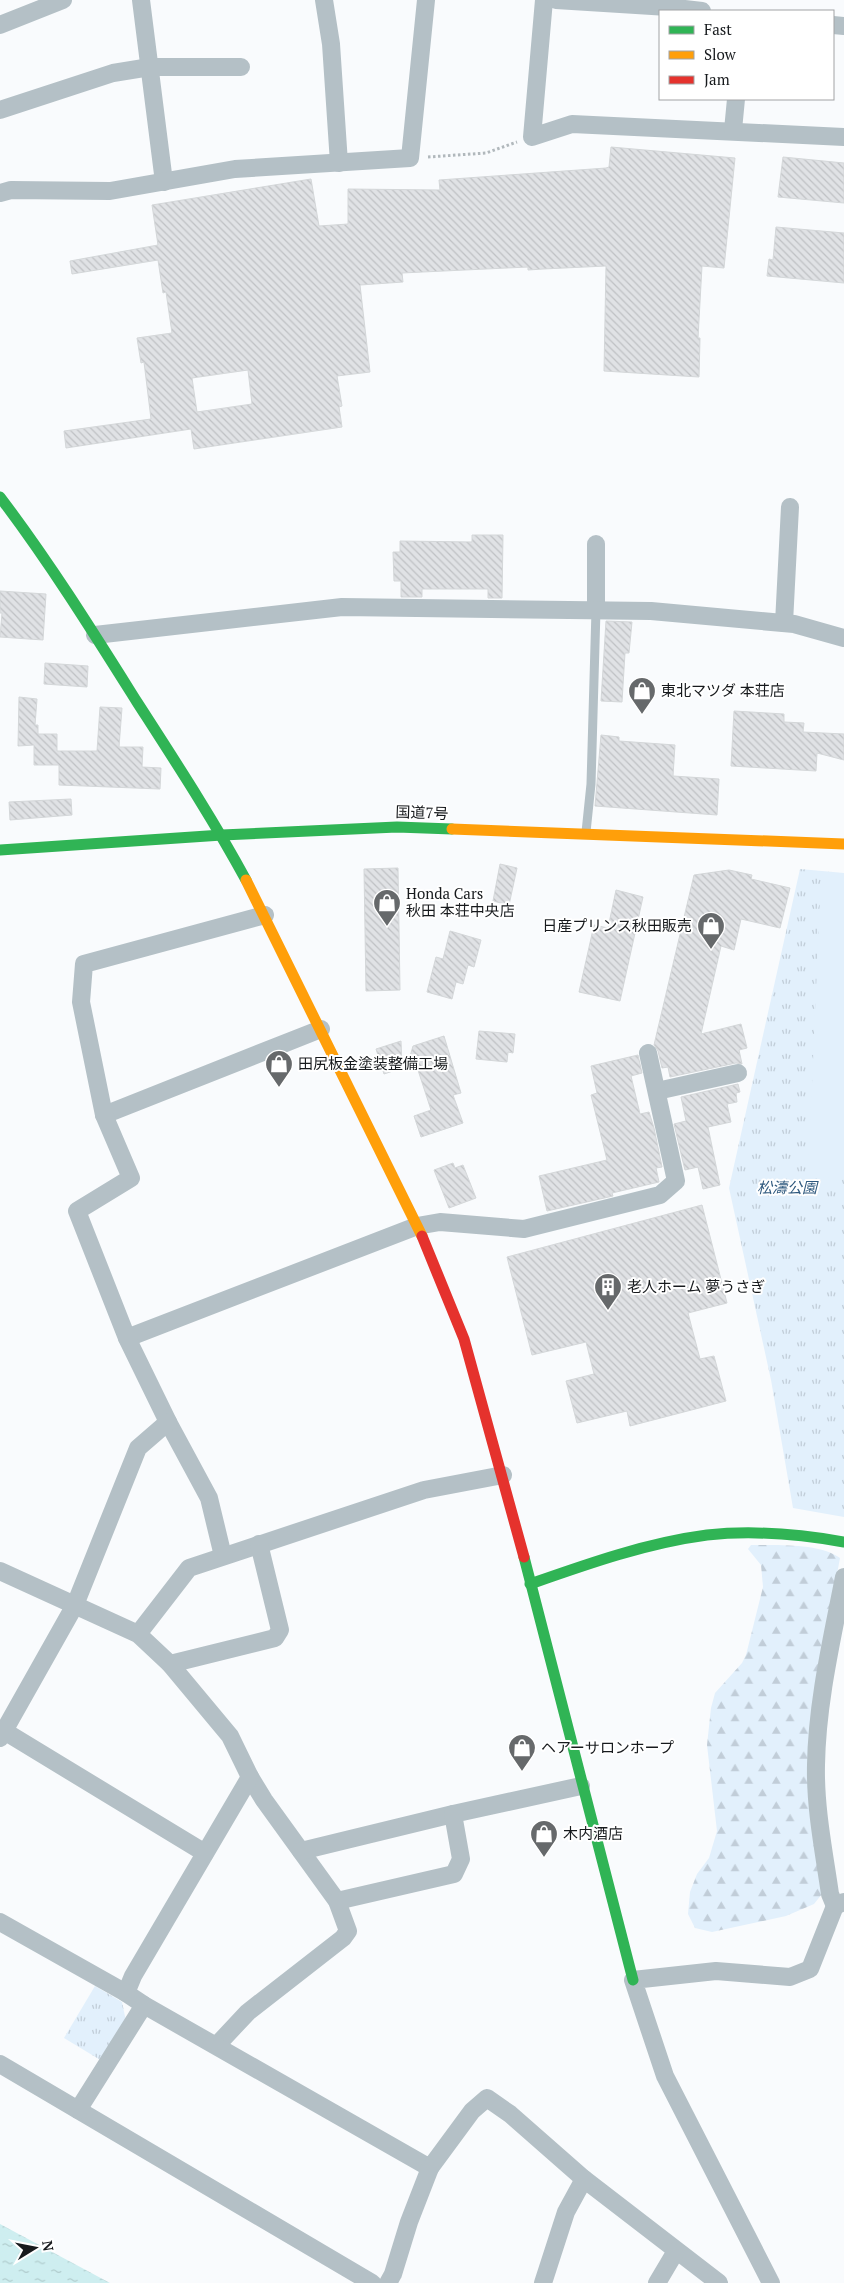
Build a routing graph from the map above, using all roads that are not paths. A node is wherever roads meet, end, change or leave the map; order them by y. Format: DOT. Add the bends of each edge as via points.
graph roads {
  1 [pos="63,0"];
  2 [pos="141,0"];
  3 [pos="324,0"];
  4 [pos="426,0"];
  5 [pos="544,0"];
  6 [pos="556,0"];
  7 [pos="668,3"];
  8 [pos="698,10"];
  9 [pos="0,25"];
  10 [pos="241,66"];
  11 [pos="150,67"];
  12 [pos="736,100"];
  13 [pos="0,110"];
  14 [pos="733,130"];
  15 [pos="844,137"];
  16 [pos="339,163"];
  17 [pos="164,182"];
  18 [pos="0,193"];
  19 [pos="0,497"];
  20 [pos="790,507"];
  21 [pos="596,544"];
  22 [pos="596,610"];
  23 [pos="784,623"];
  24 [pos="95,635"];
  25 [pos="844,638"];
  26 [pos="586,834"];
  27 [pos="222,835"];
  28 [pos="844,844"];
  29 [pos="0,850"];
  30 [pos="265,915"];
  31 [pos="321,1030"];
  32 [pos="648,1052"];
  33 [pos="738,1073"];
  34 [pos="657,1091"];
  35 [pos="104,1115"];
  36 [pos="417,1226"];
  37 [pos="127,1338"];
  38 [pos="168,1422"];
  39 [pos="502,1475"];
  40 [pos="844,1542"];
  41 [pos="259,1544"];
  42 [pos="223,1556"];
  43 [pos="0,1572"];
  44 [pos="844,1577"];
  45 [pos="530,1584"];
  46 [pos="74,1605"];
  47 [pos="138,1634"];
  48 [pos="170,1664"];
  49 [pos="2,1735"];
  50 [pos="250,1777"];
  51 [pos="581,1786"];
  52 [pos="453,1814"];
  53 [pos="302,1851"];
  54 [pos="205,1853"];
  55 [pos="337,1901"];
  56 [pos="840,1904"];
  57 [pos="0,1922"];
  58 [pos="633,1980"];
  59 [pos="126,1993"];
  60 [pos="144,2006"];
  61 [pos="217,2046"];
  62 [pos="0,2064"];
  63 [pos="78,2110"];
  64 [pos="430,2168"];
  65 [pos="584,2180"];
  66 [pos="676,2251"];
  67 [pos="372,2283"];
  68 [pos="388,2283"];
  69 [pos="543,2283"];
  70 [pos="657,2283"];
  71 [pos="719,2283"];
  72 [pos="771,2283"];
  1 -- 9 [label="street"];
  2 -- 11 [label="street"];
  3 -- 16 [label="street"];
  4 -- 16 [label="street" via="410,158"];
  5 -- 14 [label="street" via="532,137 572,124"];
  6 -- 7 [label="street"];
  7 -- 8 [label="street"];
  10 -- 11 [label="street"];
  11 -- 13 [label="street" via="113,74"];
  11 -- 17 [label="street"];
  12 -- 14 [label="street"];
  14 -- 15 [label="street"];
  16 -- 17 [label="street" via="235,169"];
  17 -- 18 [label="street" via="110,191 11,190"];
  19 -- 24 [label="main road"];
  20 -- 23 [label="street"];
  21 -- 22 [label="street"];
  22 -- 23 [label="street" via="652,611"];
  22 -- 24 [label="street" via="342,607"];
  22 -- 26 [label="lane" via="591,784"];
  23 -- 25 [label="street"];
  24 -- 27 [label="main road"];
  26 -- 27 [label="main road, 国道7号" via="397,827"];
  26 -- 28 [label="main road, 国道7号"];
  27 -- 29 [label="main road, 国道7号"];
  27 -- 30 [label="main road"];
  30 -- 31 [label="main road"];
  30 -- 35 [label="street" via="84,964 81,1002"];
  31 -- 35 [label="street"];
  31 -- 36 [label="main road"];
  32 -- 34 [label="street"];
  33 -- 34 [label="street"];
  34 -- 36 [label="street" via="676,1181 660,1195 524,1229 440,1222"];
  35 -- 37 [label="street" via="131,1178 77,1211"];
  36 -- 37 [label="street"];
  36 -- 39 [label="main road" via="464,1339"];
  37 -- 38 [label="street"];
  38 -- 42 [label="street" via="209,1498"];
  38 -- 46 [label="street" via="138,1448"];
  39 -- 41 [label="street" via="424,1490"];
  39 -- 45 [label="main road"];
  40 -- 45 [label="main road" via="784,1533 689,1538 575,1568"];
  41 -- 42 [label="street"];
  41 -- 48 [label="street" via="280,1630 274,1638"];
  42 -- 47 [label="street" via="189,1568"];
  43 -- 46 [label="street"];
  44 -- 56 [label="street" via="819,1712 816,1767 828,1884 830,1894"];
  45 -- 51 [label="main road"];
  46 -- 47 [label="street"];
  46 -- 49 [label="street"];
  47 -- 48 [label="street"];
  48 -- 50 [label="street" via="230,1736"];
  49 -- 54 [label="street"];
  50 -- 53 [label="street"];
  50 -- 54 [label="street"];
  51 -- 52 [label="street"];
  51 -- 58 [label="main road"];
  52 -- 53 [label="street"];
  52 -- 55 [label="street" via="461,1859 454,1874"];
  53 -- 55 [label="street"];
  54 -- 59 [label="street"];
  55 -- 61 [label="street" via="348,1931 343,1938 248,2012"];
  56 -- 58 [label="street" via="810,1969 790,1977 716,1971"];
  57 -- 59 [label="street"];
  58 -- 72 [label="street" via="665,2076"];
  59 -- 60 [label="street"];
  60 -- 61 [label="street"];
  60 -- 63 [label="street"];
  61 -- 64 [label="street"];
  62 -- 63 [label="street"];
  63 -- 67 [label="street"];
  64 -- 65 [label="street" via="472,2111 487,2098 510,2114"];
  64 -- 68 [label="street" via="409,2222 394,2274"];
  65 -- 66 [label="street"];
  65 -- 69 [label="street" via="566,2212"];
  66 -- 70 [label="street"];
  66 -- 71 [label="street"];
}
